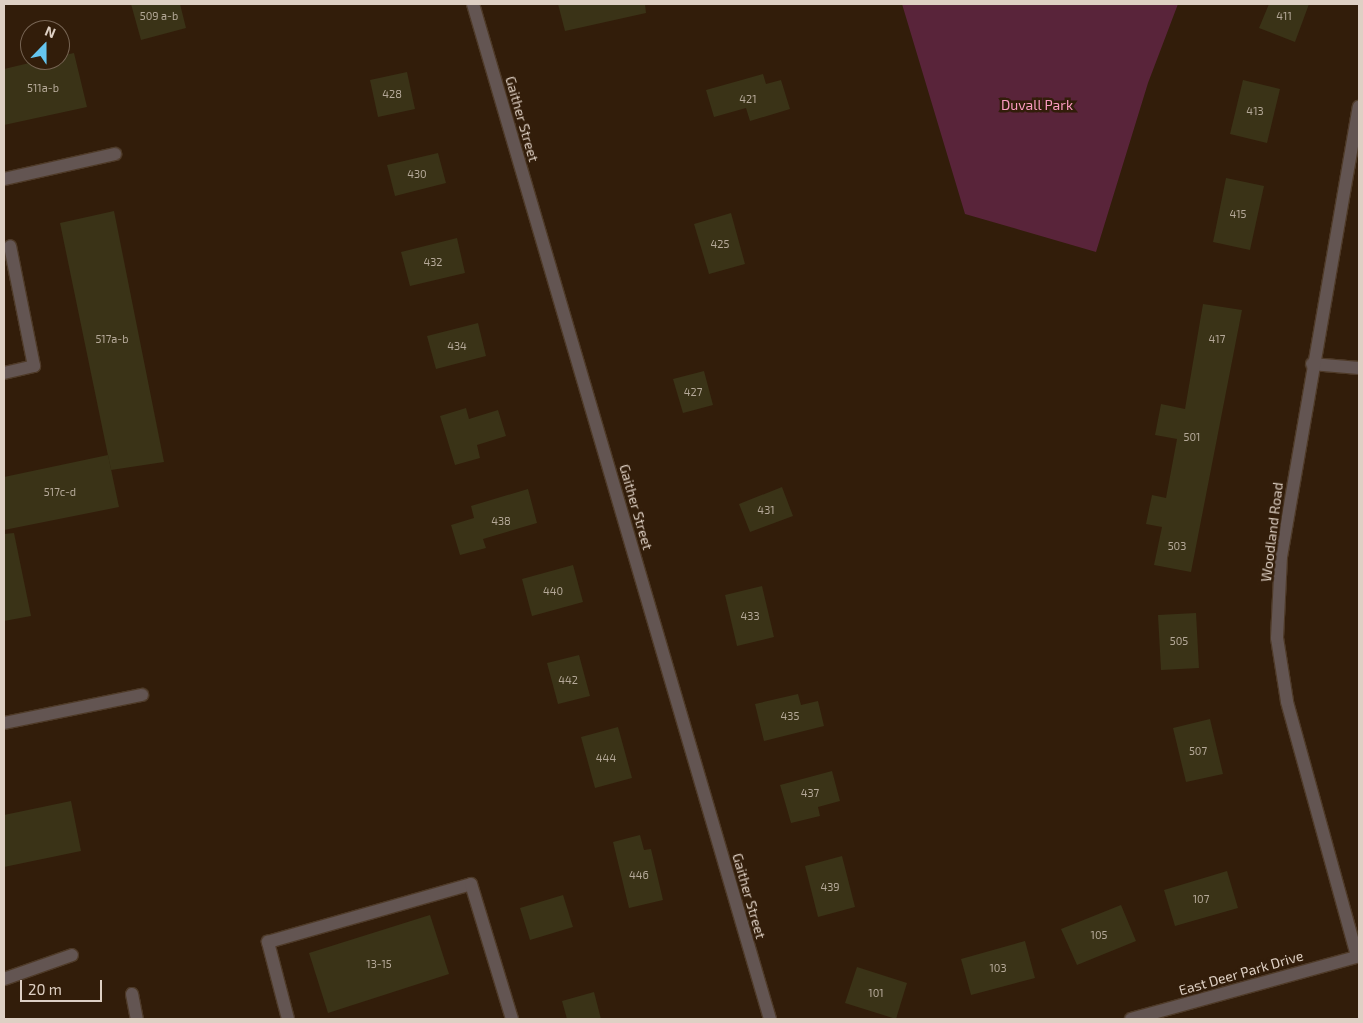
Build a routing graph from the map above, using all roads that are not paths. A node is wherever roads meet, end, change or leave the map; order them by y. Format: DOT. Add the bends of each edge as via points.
graph roads {
  1 [pos="473,4"];
  2 [pos="1359,107"];
  3 [pos="115,154"];
  4 [pos="4,179"];
  5 [pos="10,246"];
  6 [pos="1312,364"];
  7 [pos="1359,368"];
  8 [pos="4,373"];
  9 [pos="142,695"];
  10 [pos="4,722"];
  11 [pos="72,955"];
  12 [pos="1358,956"];
  13 [pos="4,979"];
  14 [pos="132,994"];
  15 [pos="510,1013"];
  16 [pos="137,1019"];
  17 [pos="288,1019"];
  18 [pos="770,1019"];
  19 [pos="1131,1019"];
  1 -- 18 [label="street, Gaither Street"];
  2 -- 6 [label="street, Woodland Road"];
  3 -- 4 [label="street"];
  5 -- 8 [label="street" via="34,366"];
  6 -- 7 [label="street"];
  6 -- 12 [label="street, Woodland Road" via="1281,557 1277,638 1287,701"];
  9 -- 10 [label="street"];
  11 -- 13 [label="street"];
  12 -- 19 [label="street, East Deer Park Drive"];
  14 -- 16 [label="street"];
  15 -- 17 [label="street" via="471,884 268,942"];
}
